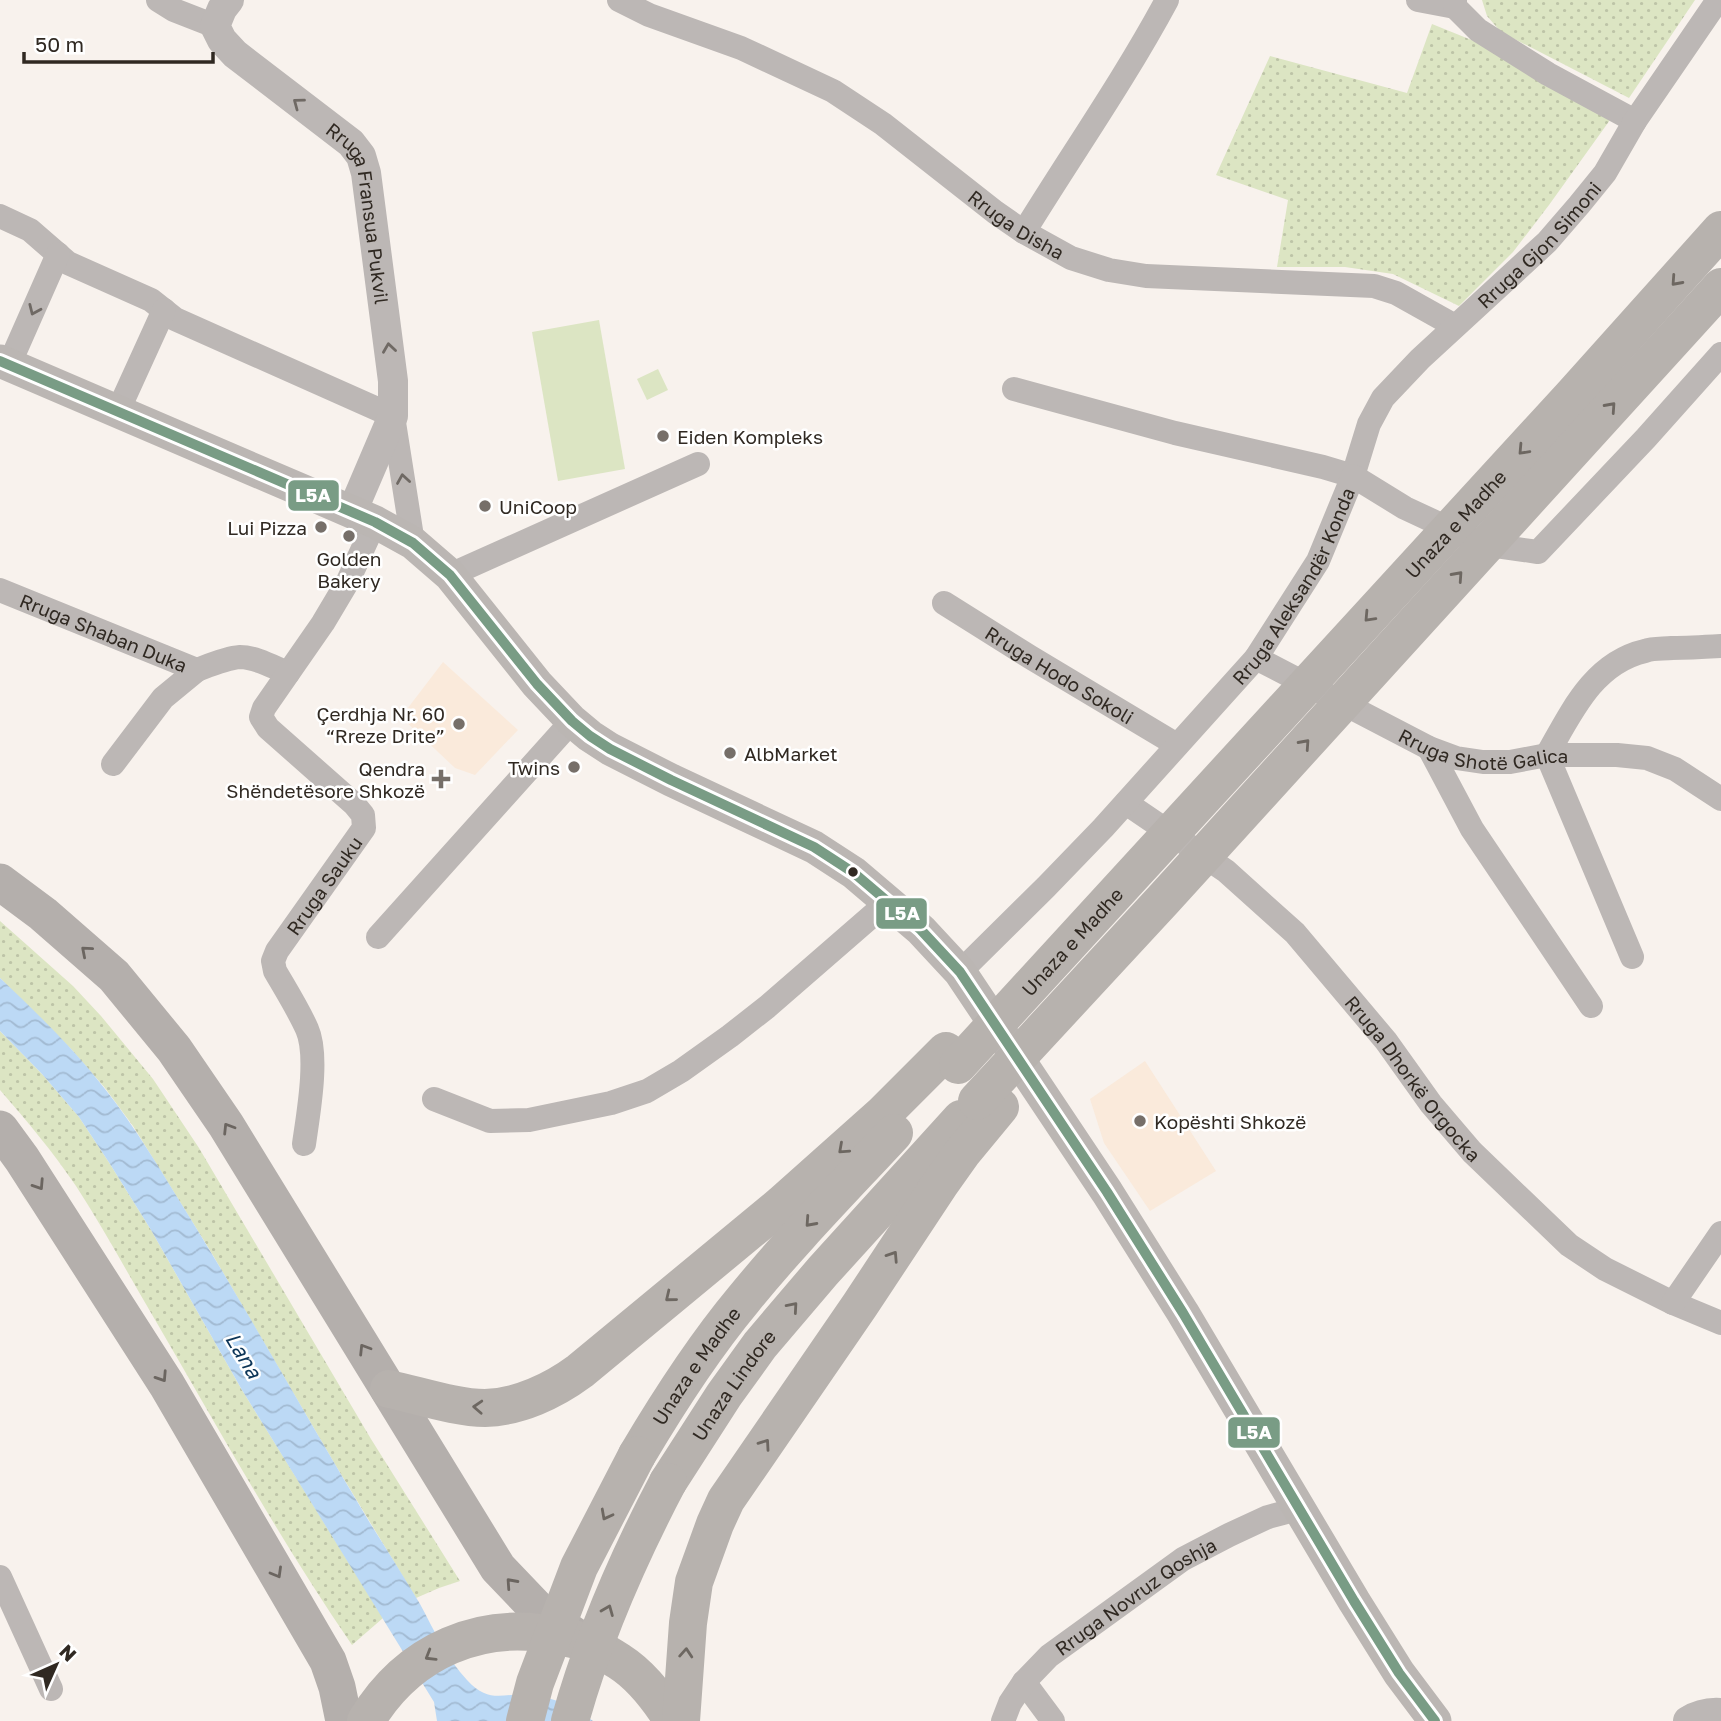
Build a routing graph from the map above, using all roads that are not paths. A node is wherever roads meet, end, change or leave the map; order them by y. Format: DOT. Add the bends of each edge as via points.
graph roads {
  1 [pos="158,0"];
  2 [pos="619,0"];
  3 [pos="1167,0"];
  4 [pos="1418,0"];
  5 [pos="1718,0"];
  6 [pos="1455,4"];
  7 [pos="222,13"];
  8 [pos="1635,121"];
  9 [pos="0,216"];
  10 [pos="1721,230"];
  11 [pos="1024,232"];
  12 [pos="58,254"];
  13 [pos="1721,287"];
  14 [pos="164,310"];
  15 [pos="1455,326"];
  16 [pos="1721,354"];
  17 [pos="5,363"];
  18 [pos="1014,389"];
  19 [pos="118,411"];
  20 [pos="393,416"];
  21 [pos="698,464"];
  22 [pos="1353,476"];
  23 [pos="364,517"];
  24 [pos="413,543"];
  25 [pos="450,575"];
  26 [pos="0,590"];
  27 [pos="944,603"];
  28 [pos="1721,646"];
  29 [pos="1256,658"];
  30 [pos="197,670"];
  31 [pos="288,673"];
  32 [pos="572,721"];
  33 [pos="1177,745"];
  34 [pos="1429,748"];
  35 [pos="1547,755"];
  36 [pos="113,764"];
  37 [pos="1721,799"];
  38 [pos="1126,803"];
  39 [pos="0,882"];
  40 [pos="889,901"];
  41 [pos="378,937"];
  42 [pos="1632,957"];
  43 [pos="960,972"];
  44 [pos="1591,1006"];
  45 [pos="952,1058"];
  46 [pos="434,1099"];
  47 [pos="989,1104"];
  48 [pos="0,1129"];
  49 [pos="304,1144"];
  50 [pos="1721,1233"];
  51 [pos="1673,1303"];
  52 [pos="1721,1324"];
  53 [pos="389,1389"];
  54 [pos="1298,1509"];
  55 [pos="0,1577"];
  56 [pos="582,1642"];
  57 [pos="1024,1682"];
  58 [pos="51,1689"];
  59 [pos="1721,1713"];
  60 [pos="362,1715"];
  61 [pos="526,1721"];
  62 [pos="570,1721"];
  63 [pos="673,1721"];
  64 [pos="681,1721"];
  65 [pos="1003,1721"];
  66 [pos="1053,1721"];
  67 [pos="1435,1721"];
  68 [pos="1688,1721"];
  1 -- 7 [label="street, Rruga Fransua Pukvil" via="174,10"];
  2 -- 11 [label="street, Rruga Disha" via="741,48 833,91"];
  3 -- 11 [label="street"];
  4 -- 6 [label="street"];
  5 -- 8 [label="street, Rruga Gjon Simoni"];
  6 -- 8 [label="street" via="1478,30"];
  20 -- 7 [label="street, Rruga Fransua Pukvil, one-way" via="393,381 360,156 351,143 234,54 222,40"];
  8 -- 15 [label="street, Rruga Gjon Simoni" via="1605,173 1546,243"];
  9 -- 12 [label="street" via="30,230"];
  10 -- 45 [label="highway, Unaza e Madhe, one-way, bridge" via="1336,653"];
  11 -- 15 [label="street, Rruga Disha" via="1071,258 1146,276 1374,286"];
  12 -- 14 [label="street"];
  12 -- 17 [label="street, one-way"];
  47 -- 13 [label="highway, Unaza e Madhe, one-way, bridge" via="1271,782"];
  14 -- 19 [label="street"];
  14 -- 20 [label="street" via="175,319"];
  15 -- 22 [label="street, Rruga Gjon Simoni" via="1383,398 1369,424"];
  16 -- 22 [label="street, Rruga Aleksandër Konda" via="1538,552 1482,544 1405,508"];
  17 -- 19 [label="main road"];
  18 -- 22 [label="street"];
  19 -- 23 [label="main road"];
  20 -- 23 [label="street, Rruga Fransua Pukvil"];
  24 -- 20 [label="street, one-way"];
  21 -- 25 [label="street"];
  22 -- 29 [label="street, Rruga Aleksandër Konda" via="1318,561"];
  23 -- 24 [label="main road"];
  23 -- 31 [label="street, Rruga Sauku" via="348,581"];
  24 -- 25 [label="main road"];
  25 -- 32 [label="main road"];
  26 -- 30 [label="street, Rruga Shaban Duka"];
  27 -- 33 [label="street, Rruga Hodo Sokoli"];
  28 -- 35 [label="street" via="1648,650 1620,660 1585,690"];
  29 -- 33 [label="street, Rruga Aleksandër Konda"];
  29 -- 34 [label="street, Rruga Shotë Galica"];
  30 -- 31 [label="street, Rruga Shaban Duka" via="240,657"];
  30 -- 36 [label="street" via="163,698"];
  31 -- 49 [label="street, Rruga Sauku" via="261,717 363,815 363,828 273,961 313,1050"];
  32 -- 40 [label="main road" via="610,749 814,847"];
  32 -- 41 [label="street"];
  33 -- 38 [label="street, Rruga Aleksandër Konda"];
  34 -- 35 [label="street, Rruga Shotë Galica" via="1483,762"];
  34 -- 44 [label="street" via="1472,829"];
  35 -- 37 [label="street, Rruga Shotë Galica" via="1647,758 1675,769"];
  35 -- 42 [label="street"];
  38 -- 43 [label="street, Rruga Aleksandër Konda"];
  38 -- 51 [label="street, Rruga Dhorkë Orgocka" via="1226,871 1295,933 1472,1152 1569,1245"];
  53 -- 39 [label="main road, one-way" via="174,1049 114,976"];
  40 -- 43 [label="main road"];
  40 -- 46 [label="street" via="767,1007 648,1091 529,1120 490,1121"];
  43 -- 54 [label="main road" via="1107,1192"];
  45 -- 53 [label="highway, one-way" via="560,1386 486,1408"];
  45 -- 61 [label="highway, Unaza e Madhe, one-way, bridge" via="741,1302 656,1423 579,1567"];
  62 -- 47 [label="highway, Unaza Lindore, one-way, bridge" via="584,1674 638,1541 668,1482 724,1395 823,1271"];
  64 -- 47 [label="highway, one-way" via="694,1582 726,1500 962,1153"];
  48 -- 60 [label="main road, one-way" via="167,1385 328,1661 337,1687"];
  50 -- 51 [label="street"];
  51 -- 52 [label="street, Rruga Dhorkë Orgocka"];
  56 -- 53 [label="main road, one-way" via="541,1613 498,1568"];
  54 -- 57 [label="street, Rruga Novruz Qoshja" via="1268,1517 1183,1559 1049,1656"];
  54 -- 67 [label="main road" via="1399,1673"];
  55 -- 58 [label="street"];
  56 -- 60 [label="highway, one-way" via="539,1631 494,1632 449,1645 409,1669"];
  56 -- 63 [label="highway" via="622,1663 655,1694"];
  57 -- 65 [label="street, Rruga Novruz Qoshja"];
  57 -- 66 [label="street"];
  59 -- 68 [label="street" via="1698,1714"];
}
